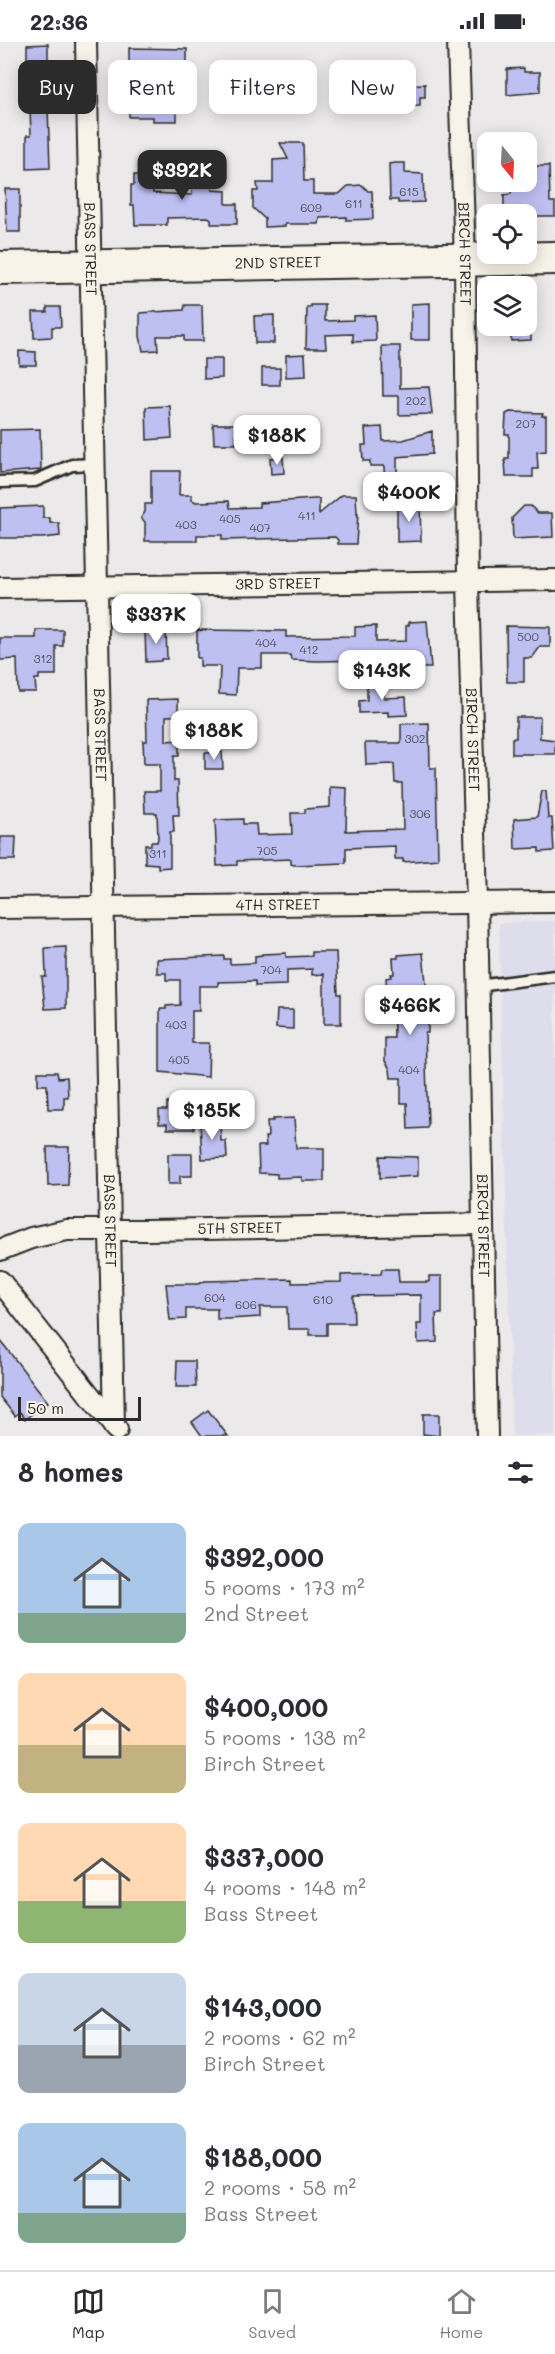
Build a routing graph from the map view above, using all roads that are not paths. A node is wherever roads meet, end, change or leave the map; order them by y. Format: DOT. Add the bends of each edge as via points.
graph roads {
  1 [pos="86,42"];
  2 [pos="458,42"];
  3 [pos="555,258"];
  4 [pos="465,261"];
  5 [pos="92,266"];
  6 [pos="0,268"];
  7 [pos="96,464"];
  8 [pos="0,482"];
  9 [pos="555,580"];
  10 [pos="468,583"];
  11 [pos="98,586"];
  12 [pos="0,588"];
  13 [pos="555,902"];
  14 [pos="477,903"];
  15 [pos="105,907"];
  16 [pos="0,908"];
  17 [pos="555,976"];
  18 [pos="478,986"];
  19 [pos="483,1224"];
  20 [pos="110,1229"];
  21 [pos="0,1250"];
  22 [pos="0,1281"];
  23 [pos="118,1431"];
  24 [pos="487,1436"];
  1 -- 5 [label="street, BASS STREET"];
  2 -- 4 [label="street, BIRCH STREET"];
  3 -- 4 [label="main road, 2ND STREET"];
  4 -- 5 [label="main road, 2ND STREET"];
  4 -- 10 [label="street, BIRCH STREET"];
  5 -- 6 [label="main road, 2ND STREET"];
  5 -- 7 [label="street, BASS STREET"];
  7 -- 8 [label="lane" via="72,465 35,480"];
  7 -- 11 [label="street, BASS STREET"];
  9 -- 10 [label="street, 3RD STREET"];
  10 -- 11 [label="street, 3RD STREET"];
  10 -- 14 [label="street, BIRCH STREET"];
  11 -- 12 [label="street, 3RD STREET"];
  11 -- 15 [label="street, BASS STREET"];
  13 -- 14 [label="street, 4TH STREET"];
  14 -- 15 [label="street, 4TH STREET"];
  14 -- 18 [label="street, BIRCH STREET"];
  15 -- 16 [label="street, 4TH STREET"];
  15 -- 20 [label="street, BASS STREET"];
  17 -- 18 [label="lane"];
  18 -- 19 [label="street, BIRCH STREET"];
  19 -- 20 [label="street, 5TH STREET"];
  19 -- 24 [label="street, BIRCH STREET"];
  20 -- 21 [label="street, 5TH STREET" via="67,1230"];
  20 -- 23 [label="street, BASS STREET"];
  22 -- 23 [label="street"];
}
